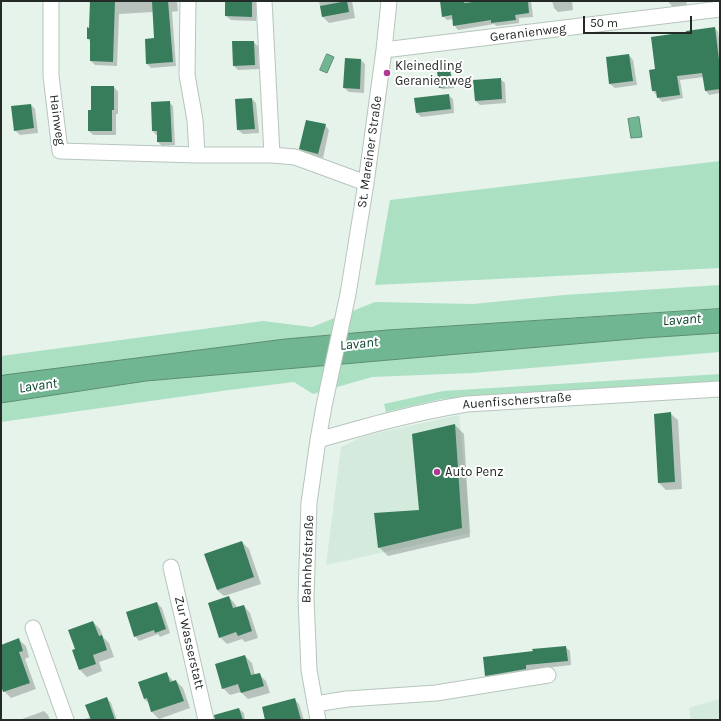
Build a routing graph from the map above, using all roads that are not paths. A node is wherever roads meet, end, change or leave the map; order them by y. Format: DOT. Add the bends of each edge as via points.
graph roads {
  1 [pos="51,1"];
  2 [pos="188,1"];
  3 [pos="264,1"];
  4 [pos="388,1"];
  5 [pos="720,9"];
  6 [pos="384,50"];
  7 [pos="197,155"];
  8 [pos="272,155"];
  9 [pos="366,183"];
  10 [pos="720,389"];
  11 [pos="326,398"];
  12 [pos="318,440"];
  13 [pos="171,567"];
  14 [pos="34,628"];
  15 [pos="548,675"];
  16 [pos="315,704"];
  17 [pos="66,720"];
  18 [pos="206,720"];
  19 [pos="318,720"];
  1 -- 7 [label="street, Hainweg" via="51,76 60,151"];
  2 -- 7 [label="street" via="187,75"];
  3 -- 8 [label="street"];
  4 -- 6 [label="street, St. Mareiner Straße"];
  5 -- 6 [label="street, Geranienweg"];
  6 -- 9 [label="street, St. Mareiner Straße"];
  7 -- 8 [label="street, Hainweg"];
  8 -- 9 [label="street, Hainweg" via="295,158"];
  9 -- 11 [label="street, St. Mareiner Straße" via="347,302"];
  10 -- 12 [label="street, Auenfischerstraße" via="467,404 409,415"];
  11 -- 12 [label="street, Bahnhofstraße"];
  12 -- 16 [label="street, Bahnhofstraße" via="309,503 306,598 309,670"];
  13 -- 18 [label="street, Zur Wasserstatt"];
  14 -- 17 [label="street"];
  15 -- 16 [label="street" via="436,693 347,699"];
  16 -- 19 [label="street, Bahnhofstraße"];
}
